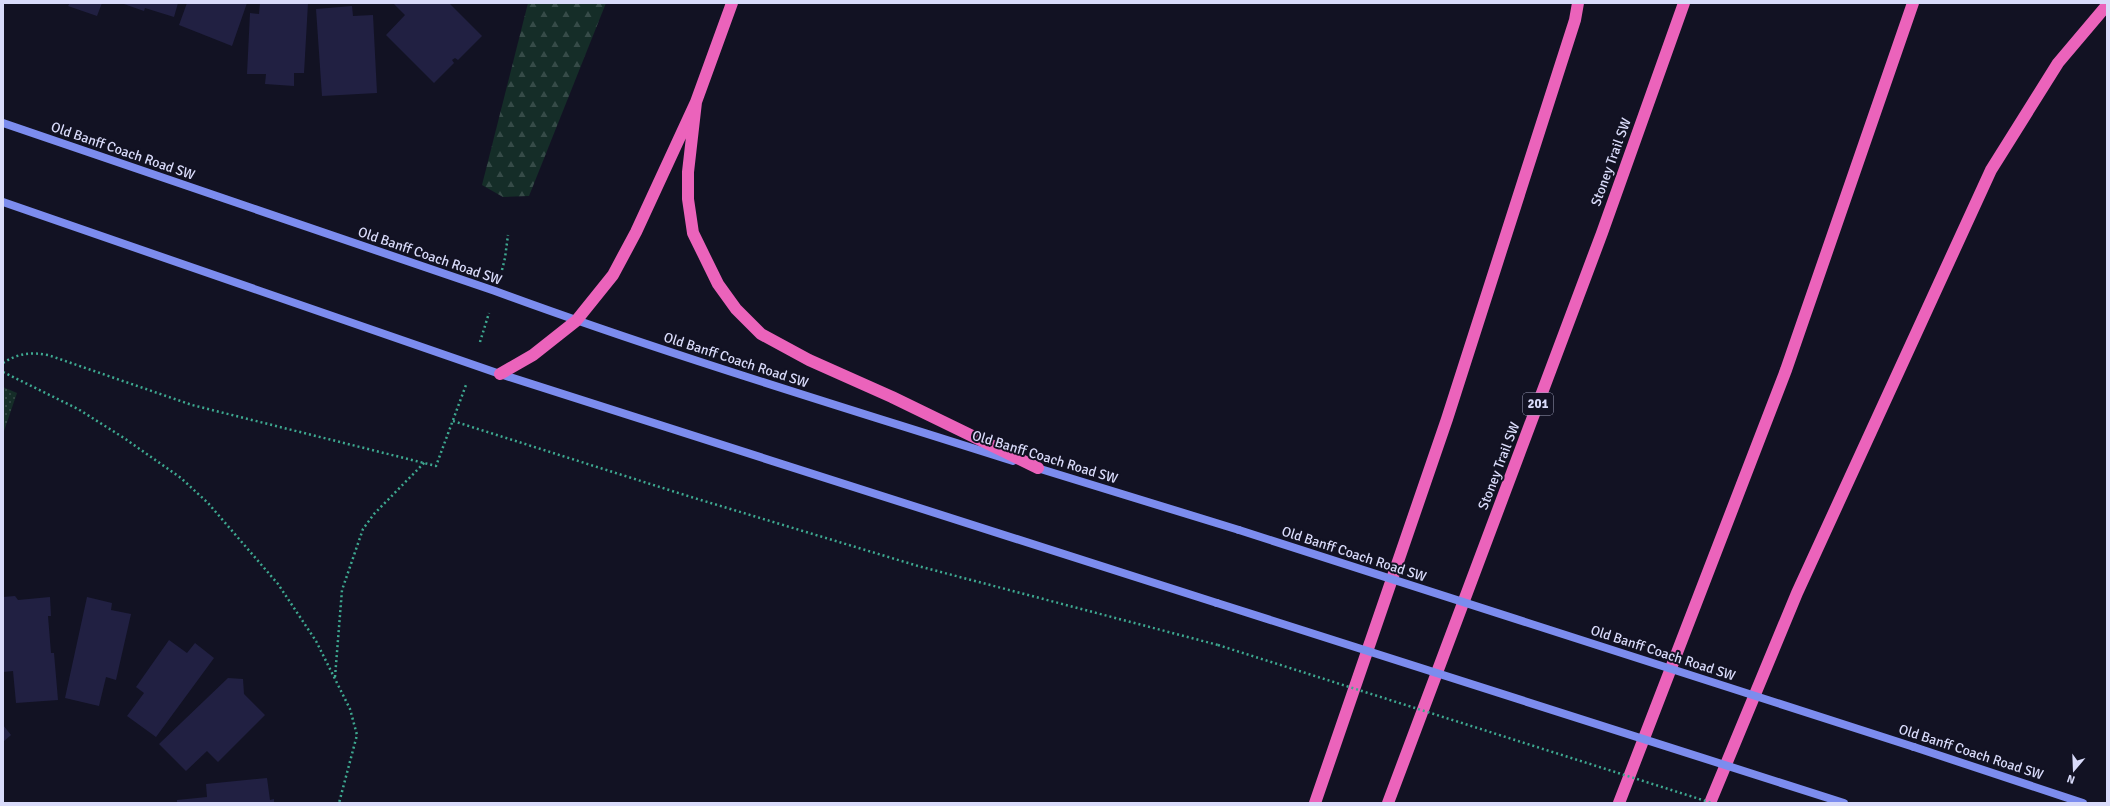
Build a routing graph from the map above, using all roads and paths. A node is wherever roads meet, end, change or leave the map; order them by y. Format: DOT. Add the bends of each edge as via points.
graph roads {
  1 [pos="732,3"];
  2 [pos="1578,3"];
  3 [pos="1684,3"];
  4 [pos="1913,3"];
  5 [pos="2107,5"];
  6 [pos="696,102"];
  7 [pos="3,123"];
  8 [pos="3,202"];
  9 [pos="508,235"];
  10 [pos="495,292"];
  11 [pos="576,321"];
  12 [pos="3,363"];
  13 [pos="474,364"];
  14 [pos="3,372"];
  15 [pos="500,374"];
  16 [pos="453,421"];
  17 [pos="425,462"];
  18 [pos="1038,468"];
  19 [pos="335,678"];
  20 [pos="339,803"];
  21 [pos="1315,803"];
  22 [pos="1388,803"];
  23 [pos="1619,803"];
  24 [pos="1711,803"];
  25 [pos="1844,803"];
  26 [pos="2083,803"];
  1 -- 6 [label="highway"];
  2 -- 21 [label="highway" via="1573,28 1449,412"];
  3 -- 22 [label="highway, Stoney Trail SW / 201" via="1602,233"];
  4 -- 23 [label="highway" via="1786,370"];
  5 -- 24 [label="highway" via="2058,63 1991,170 1797,593"];
  6 -- 11 [label="highway" via="636,232 613,275"];
  6 -- 18 [label="highway" via="688,172 688,199 693,233 718,284 736,309 761,334 808,360 892,397"];
  7 -- 10 [label="main road, Old Banff Coach Road SW"];
  8 -- 13 [label="main road"];
  9 -- 10 [label="path" via="505,258"];
  10 -- 11 [label="main road, Old Banff Coach Road SW"];
  10 -- 13 [label="path"];
  11 -- 15 [label="highway" via="533,355"];
  11 -- 18 [label="main road, Old Banff Coach Road SW"];
  12 -- 17 [label="path" via="13,356 28,353 48,355 192,405"];
  13 -- 15 [label="main road"];
  13 -- 16 [label="path"];
  14 -- 19 [label="path" via="78,409 181,478 208,503 278,584 316,641"];
  15 -- 25 [label="main road, bridge"];
  16 -- 17 [label="path" via="436,466"];
  16 -- 24 [label="path, bridge" via="918,566 1218,645"];
  17 -- 19 [label="path" via="374,514 363,529 342,590"];
  18 -- 26 [label="main road, Old Banff Coach Road SW, bridge" via="1914,746"];
  19 -- 20 [label="path" via="350,709 357,735"];
}
